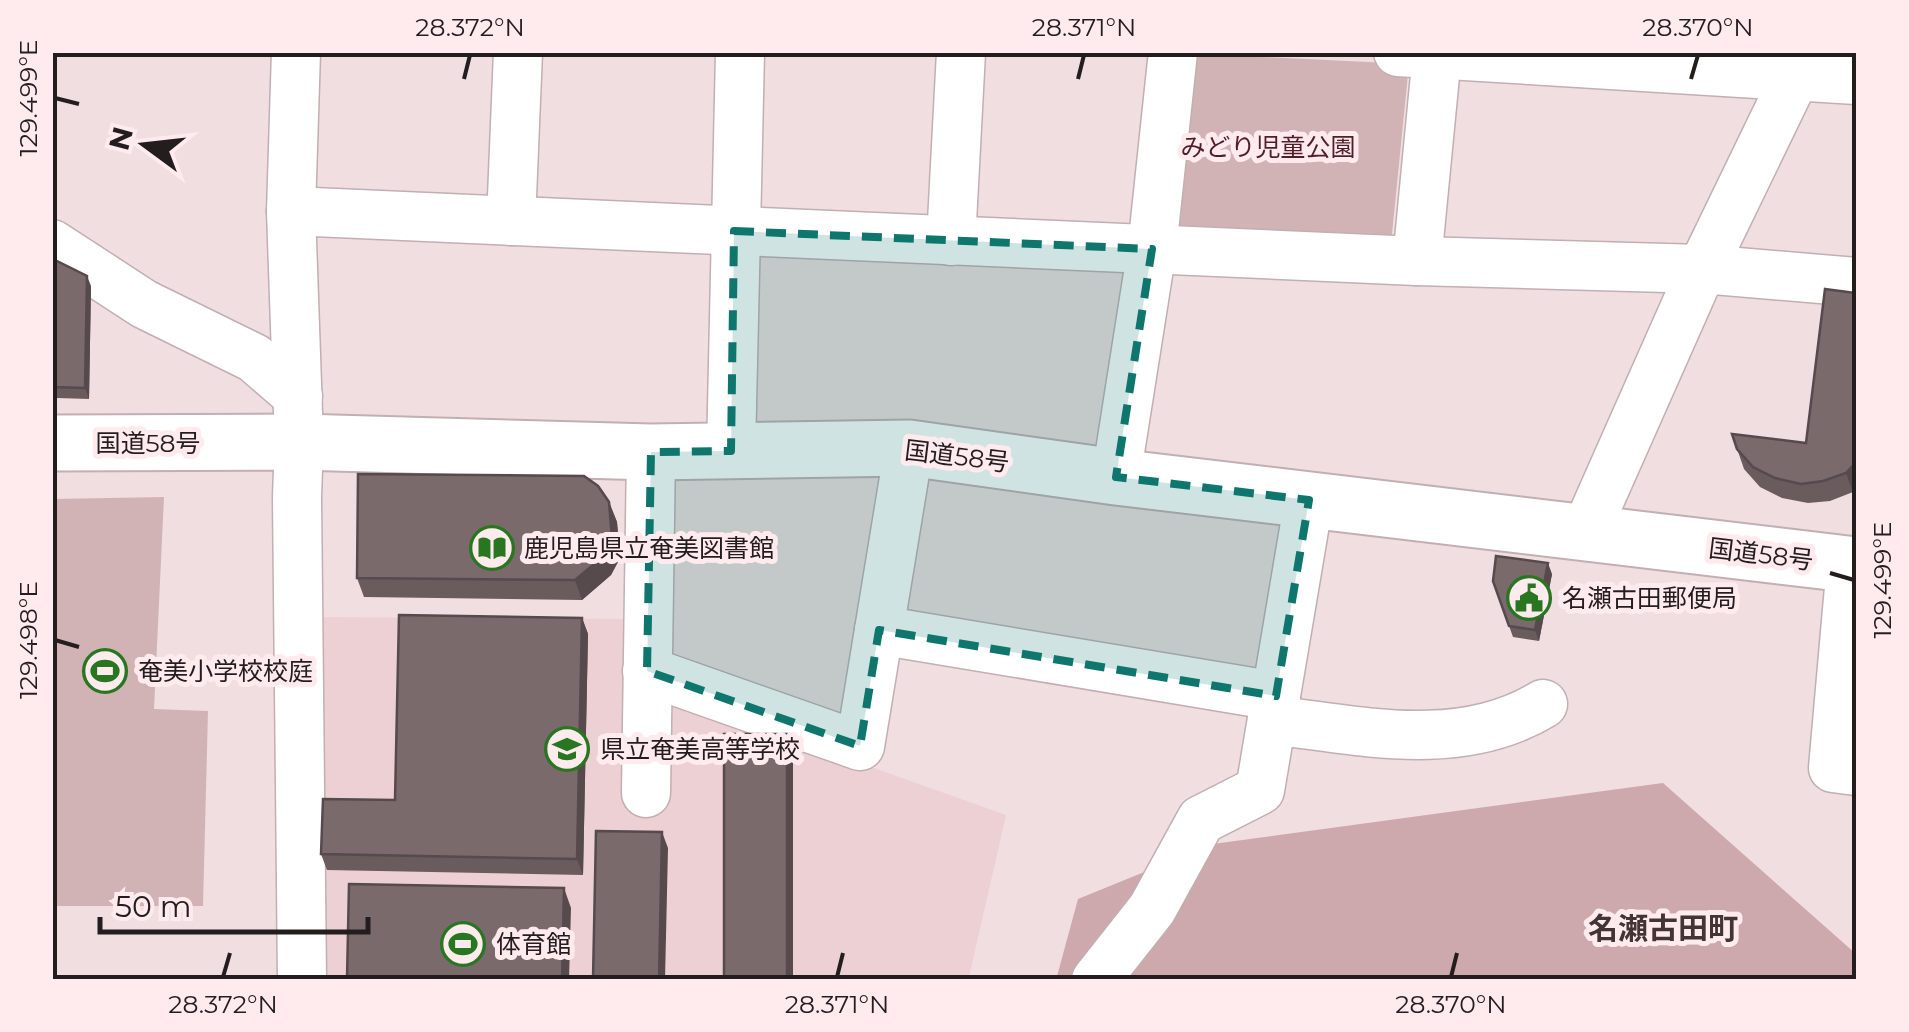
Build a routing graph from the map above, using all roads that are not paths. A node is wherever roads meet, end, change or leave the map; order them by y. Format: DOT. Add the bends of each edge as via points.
graph roads {
  1 [pos="296,52"];
  2 [pos="518,52"];
  3 [pos="740,52"];
  4 [pos="962,52"];
  5 [pos="1173,52"];
  6 [pos="1418,54"];
  7 [pos="1802,62"];
  8 [pos="1856,80"];
  9 [pos="291,211"];
  10 [pos="511,221"];
  11 [pos="734,231"];
  12 [pos="951,240"];
  13 [pos="52,244"];
  14 [pos="1152,249"];
  15 [pos="1417,260"];
  16 [pos="1702,269"];
  17 [pos="1856,282"];
  18 [pos="299,418"];
  19 [pos="52,443"];
  20 [pos="909,448"];
  21 [pos="731,451"];
  22 [pos="651,452"];
  23 [pos="1116,477"];
  24 [pos="1309,500"];
  25 [pos="1585,532"];
  26 [pos="1854,565"];
  27 [pos="879,630"];
  28 [pos="647,671"];
  29 [pos="1543,704"];
  30 [pos="1274,708"];
  31 [pos="1856,771"];
  32 [pos="646,793"];
  33 [pos="302,980"];
  34 [pos="1096,980"];
  1 -- 9 [label="street"];
  2 -- 10 [label="street"];
  3 -- 11 [label="street"];
  4 -- 12 [label="street"];
  5 -- 14 [label="street"];
  6 -- 7 [label="street"];
  6 -- 15 [label="street"];
  7 -- 8 [label="street"];
  7 -- 16 [label="street"];
  9 -- 10 [label="street"];
  9 -- 18 [label="street"];
  10 -- 11 [label="street"];
  11 -- 12 [label="street"];
  11 -- 21 [label="street"];
  12 -- 14 [label="street"];
  13 -- 18 [label="street" via="144,304 254,358"];
  14 -- 15 [label="street"];
  14 -- 23 [label="street"];
  15 -- 16 [label="street"];
  16 -- 17 [label="street"];
  16 -- 25 [label="street"];
  18 -- 19 [label="highway, 国道58号"];
  18 -- 22 [label="highway, 国道58号"];
  18 -- 33 [label="street"];
  20 -- 21 [label="highway, 国道58号"];
  20 -- 23 [label="highway, 国道58号"];
  20 -- 27 [label="street"];
  21 -- 22 [label="highway, 国道58号"];
  22 -- 28 [label="street"];
  23 -- 24 [label="highway, 国道58号"];
  24 -- 25 [label="highway, 国道58号"];
  24 -- 30 [label="street"];
  25 -- 26 [label="highway, 国道58号"];
  26 -- 31 [label="street" via="1833,768"];
  27 -- 28 [label="street" via="860,746"];
  27 -- 30 [label="street"];
  28 -- 32 [label="street"];
  29 -- 30 [label="street" via="1472,732 1394,735"];
  30 -- 34 [label="street" via="1260,790 1201,820 1152,909"];
}
